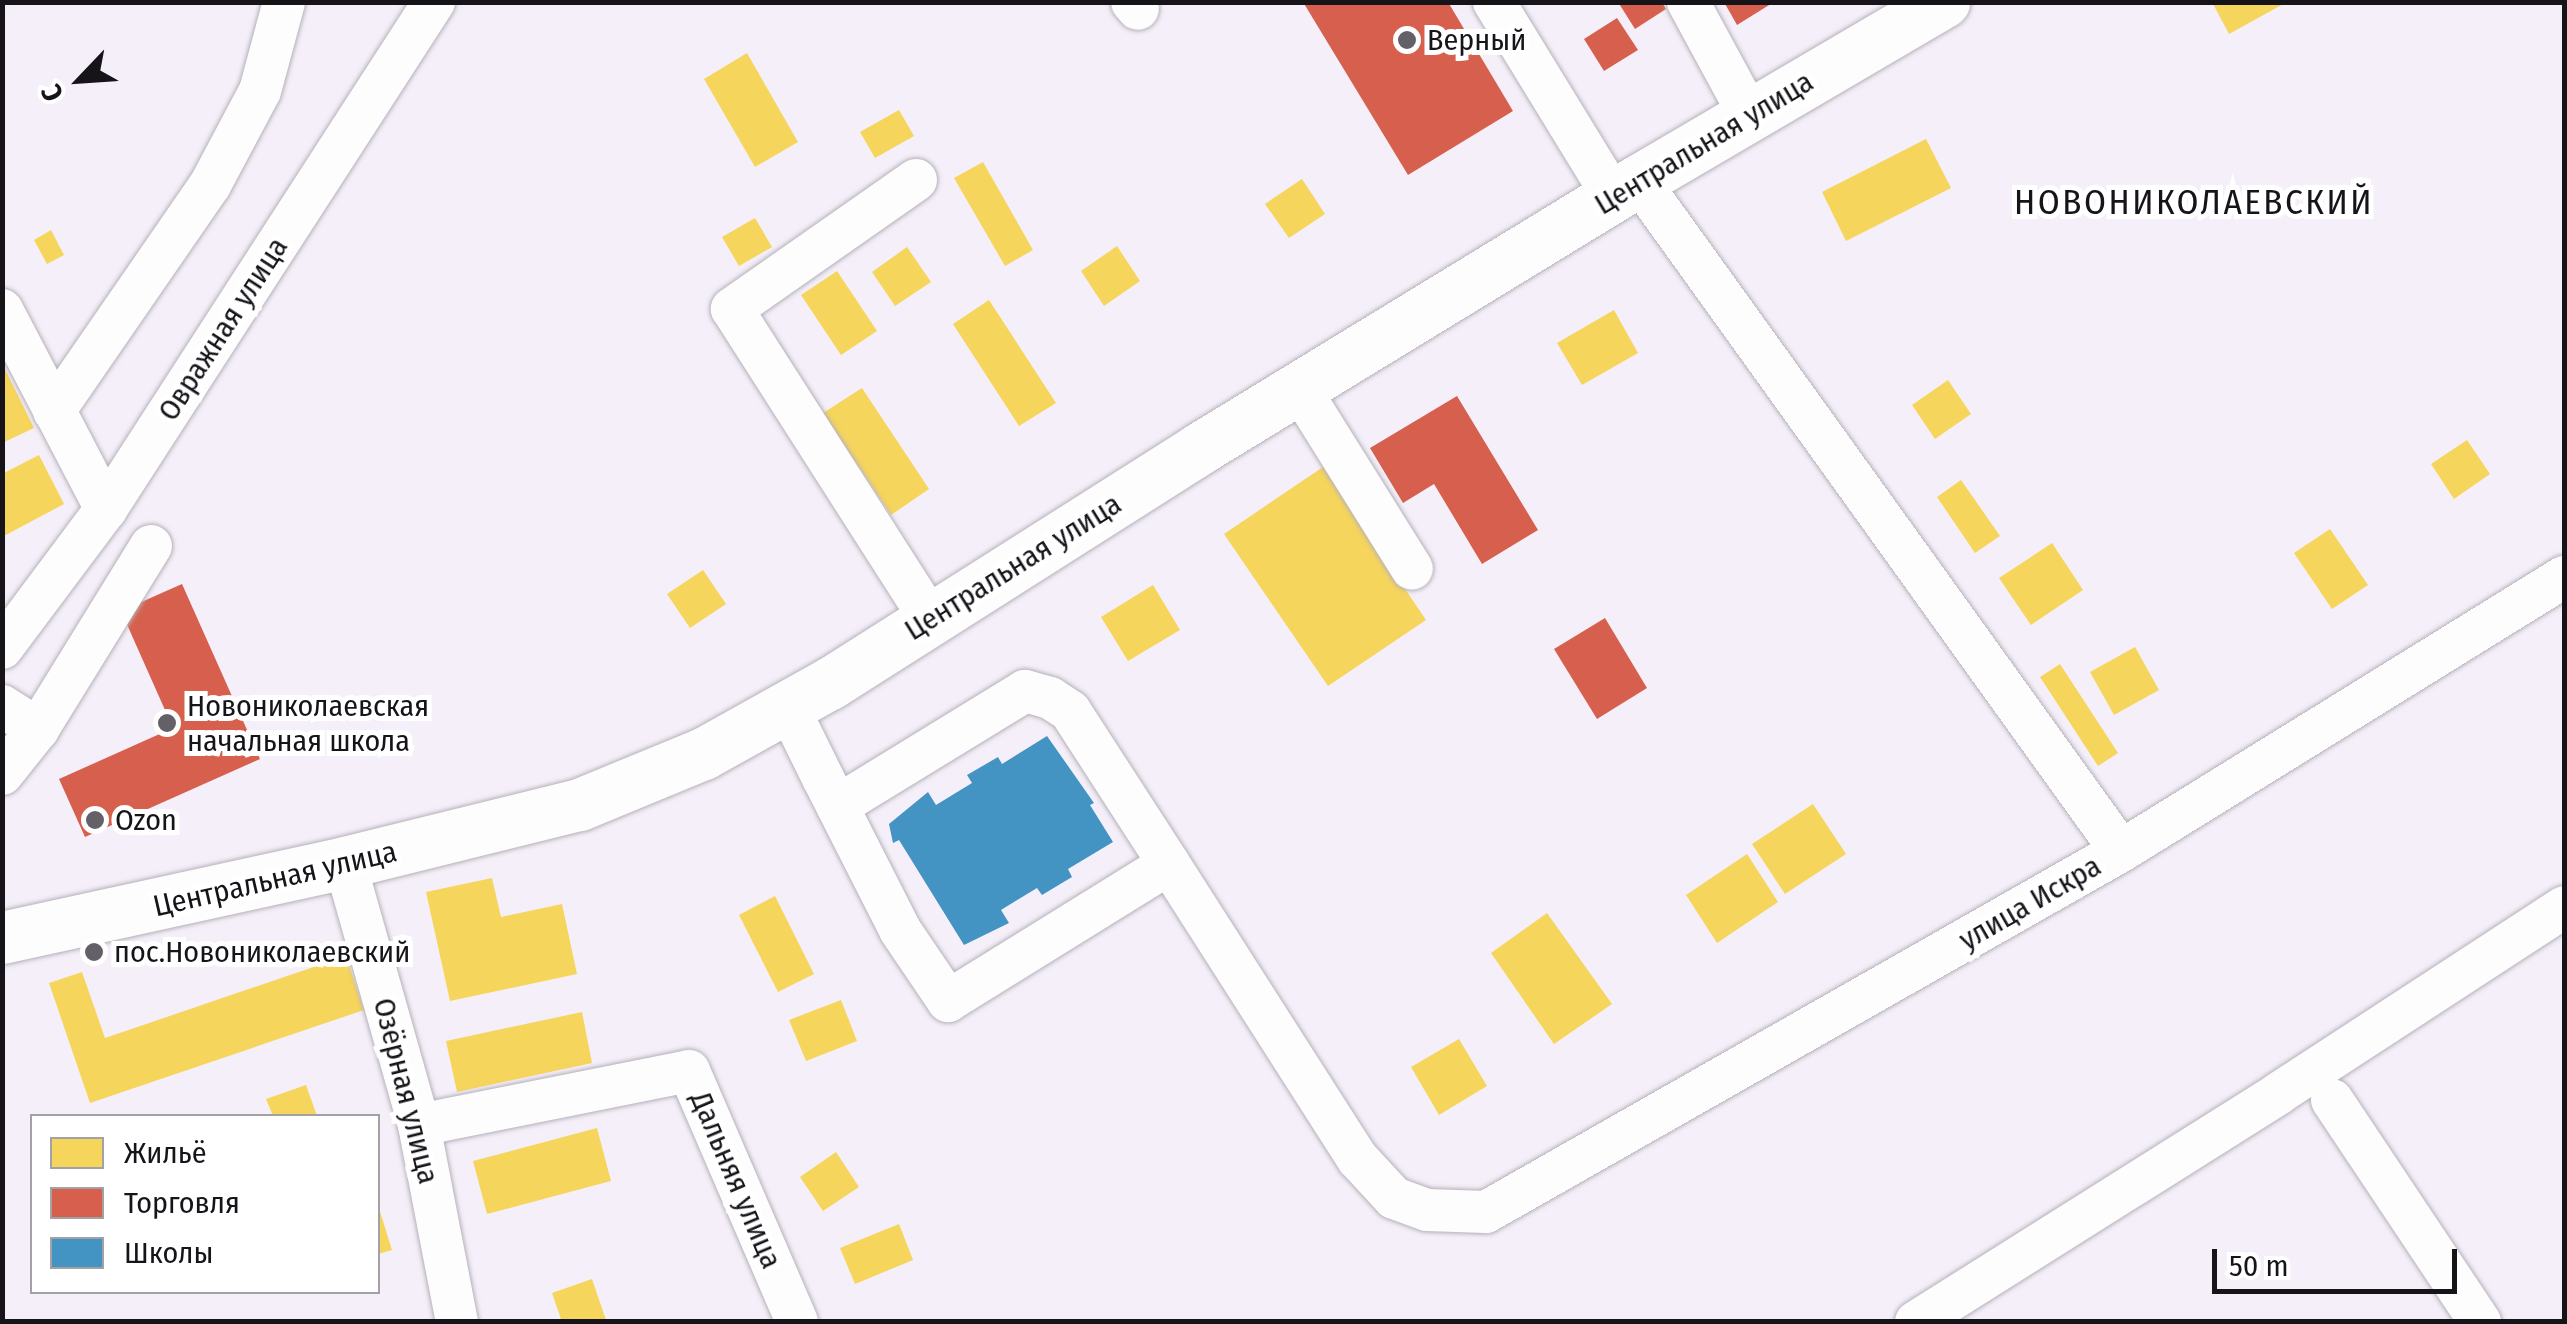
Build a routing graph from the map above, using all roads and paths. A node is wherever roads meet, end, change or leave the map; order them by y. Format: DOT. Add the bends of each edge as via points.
graph roads {
  1 [pos="284,2"];
  2 [pos="434,2"];
  3 [pos="1494,2"];
  4 [pos="1688,2"];
  5 [pos="1944,2"];
  6 [pos="1750,116"];
  7 [pos="916,180"];
  8 [pos="1626,188"];
  9 [pos="2,310"];
  10 [pos="1299,388"];
  11 [pos="54,411"];
  12 [pos="106,509"];
  13 [pos="151,546"];
  14 [pos="1412,569"];
  15 [pos="2564,577"];
  16 [pos="930,619"];
  17 [pos="2,648"];
  18 [pos="2,706"];
  19 [pos="788,707"];
  20 [pos="38,729"];
  21 [pos="2,774"];
  22 [pos="837,806"];
  23 [pos="2120,851"];
  24 [pos="345,863"];
  25 [pos="1170,864"];
  26 [pos="2564,907"];
  27 [pos="2,938"];
  28 [pos="2332,1100"];
  29 [pos="419,1125"];
  30 [pos="457,1322"];
  31 [pos="798,1322"];
  32 [pos="1916,1322"];
  33 [pos="2480,1322"];
  1 -- 11 [label="street" via="260,91 210,185"];
  2 -- 12 [label="street, Овражная улица"];
  3 -- 8 [label="street"];
  4 -- 6 [label="street"];
  5 -- 6 [label="main road, Центральная улица"];
  6 -- 8 [label="main road, Центральная улица"];
  7 -- 16 [label="street" via="732,309"];
  8 -- 10 [label="main road, Центральная улица"];
  8 -- 23 [label="street"];
  9 -- 11 [label="street"];
  10 -- 14 [label="street"];
  10 -- 16 [label="main road, Центральная улица"];
  11 -- 12 [label="street"];
  12 -- 17 [label="street, Овражная улица"];
  13 -- 20 [label="street"];
  15 -- 23 [label="street, улица Искра"];
  16 -- 19 [label="main road, Центральная улица"];
  18 -- 20 [label="street"];
  19 -- 22 [label="street"];
  19 -- 24 [label="main road, Центральная улица" via="704,754 580,805"];
  20 -- 21 [label="street"];
  22 -- 25 [label="street" via="1025,691 1070,711"];
  22 -- 25 [label="street" via="900,930 948,1002"];
  23 -- 25 [label="street, улица Искра" via="1486,1212 1427,1210 1394,1198 1358,1159"];
  24 -- 27 [label="main road, Центральная улица"];
  24 -- 29 [label="street, Озёрная улица"];
  26 -- 32 [label="street"];
  28 -- 33 [label="street"];
  29 -- 30 [label="street, Озёрная улица"];
  29 -- 31 [label="street, Дальняя улица" via="689,1071"];
}
